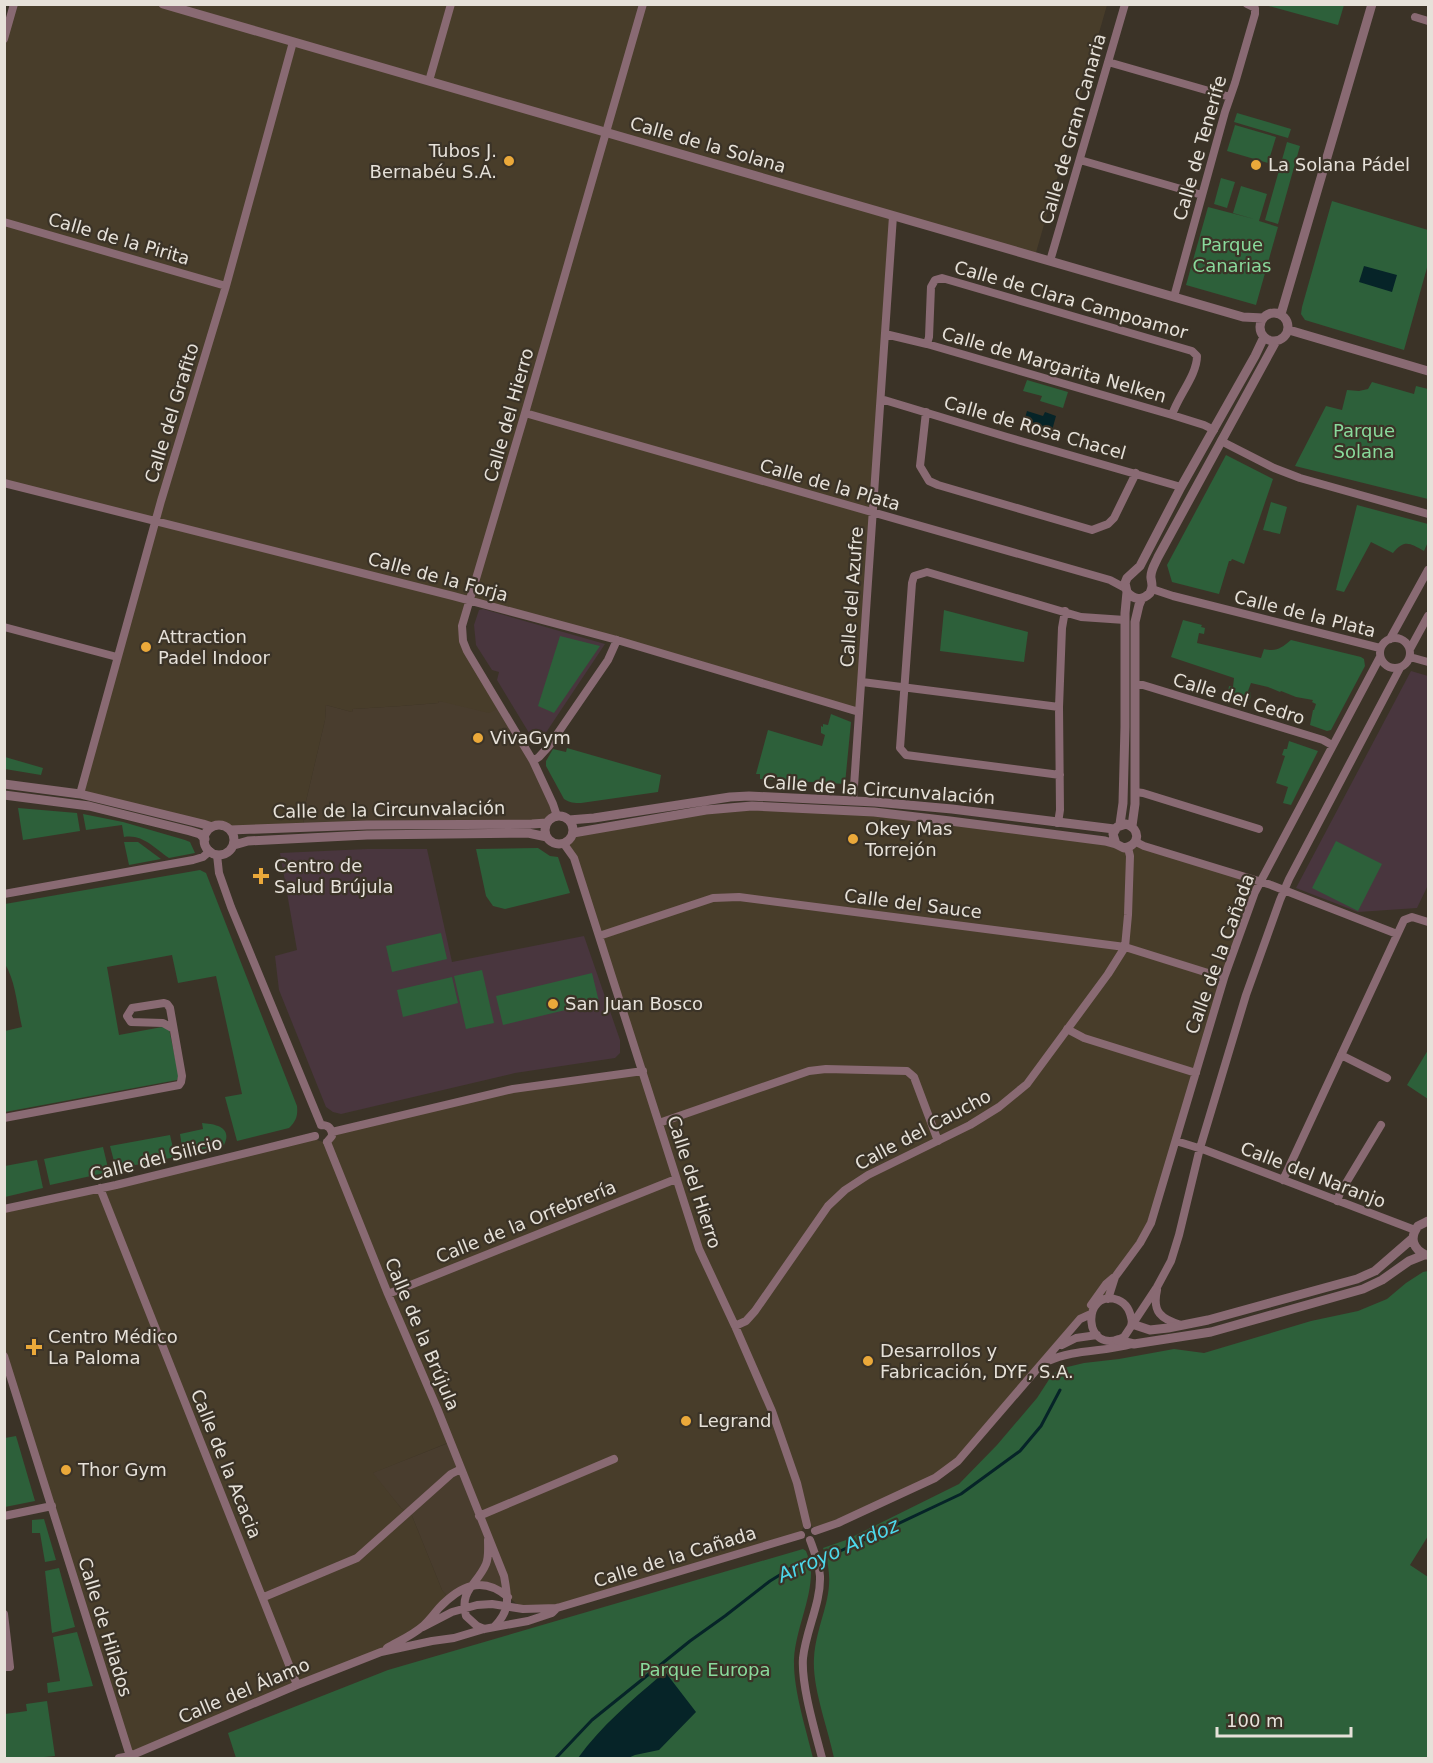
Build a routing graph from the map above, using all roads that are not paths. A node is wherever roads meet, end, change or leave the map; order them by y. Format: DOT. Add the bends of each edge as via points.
graph roads {
  1 [pos="14,4"];
  2 [pos="164,4"];
  3 [pos="451,4"];
  4 [pos="643,4"];
  5 [pos="1125,4"];
  6 [pos="1372,4"];
  7 [pos="1251,6"];
  8 [pos="1415,17"];
  9 [pos="1428,21"];
  10 [pos="4,39"];
  11 [pos="293,42"];
  12 [pos="1108,62"];
  13 [pos="429,81"];
  14 [pos="1230,97"];
  15 [pos="606,132"];
  16 [pos="1080,160"];
  17 [pos="1202,195"];
  18 [pos="893,216"];
  19 [pos="4,222"];
  20 [pos="1050,261"];
  21 [pos="226,286"];
  22 [pos="1174,297"];
  23 [pos="1281,314"];
  24 [pos="1262,327"];
  25 [pos="1288,330"];
  26 [pos="885,334"];
  27 [pos="1276,341"];
  28 [pos="927,344"];
  29 [pos="1428,371"];
  30 [pos="881,399"];
  31 [pos="525,412"];
  32 [pos="926,412"];
  33 [pos="1172,415"];
  34 [pos="1214,430"];
  35 [pos="1221,441"];
  36 [pos="1136,473"];
  37 [pos="4,483"];
  38 [pos="1181,487"];
  39 [pos="873,513"];
  40 [pos="1428,514"];
  41 [pos="155,520"];
  42 [pos="1428,570"];
  43 [pos="1135,572"];
  44 [pos="1151,578"];
  45 [pos="1152,589"];
  46 [pos="1126,590"];
  47 [pos="1142,598"];
  48 [pos="469,600"];
  49 [pos="1065,612"];
  50 [pos="1428,616"];
  51 [pos="1125,620"];
  52 [pos="4,627"];
  53 [pos="1390,639"];
  54 [pos="617,640"];
  55 [pos="1380,653"];
  56 [pos="1410,653"];
  57 [pos="117,657"];
  58 [pos="1428,662"];
  59 [pos="1400,668"];
  60 [pos="862,682"];
  61 [pos="1136,685"];
  62 [pos="904,687"];
  63 [pos="1059,707"];
  64 [pos="860,712"];
  65 [pos="1332,745"];
  66 [pos="533,761"];
  67 [pos="1060,775"];
  68 [pos="4,784"];
  69 [pos="1135,792"];
  70 [pos="80,794"];
  71 [pos="4,795"];
  72 [pos="854,801"];
  73 [pos="78,804"];
  74 [pos="557,816"];
  75 [pos="569,820"];
  76 [pos="547,823"];
  77 [pos="1058,823"];
  78 [pos="1132,826"];
  79 [pos="212,827"];
  80 [pos="1117,827"];
  81 [pos="1259,829"];
  82 [pos="230,830"];
  83 [pos="573,832"];
  84 [pos="547,837"];
  85 [pos="205,839"];
  86 [pos="564,844"];
  87 [pos="1116,844"];
  88 [pos="234,845"];
  89 [pos="1132,845"];
  90 [pos="213,853"];
  91 [pos="1260,882"];
  92 [pos="1284,890"];
  93 [pos="4,894"];
  94 [pos="1428,922"];
  95 [pos="1397,934"];
  96 [pos="599,936"];
  97 [pos="1125,947"];
  98 [pos="1224,978"];
  99 [pos="172,1028"];
  100 [pos="1067,1029"];
  101 [pos="1341,1055"];
  102 [pos="643,1071"];
  103 [pos="1196,1073"];
  104 [pos="1387,1078"];
  105 [pos="4,1118"];
  106 [pos="658,1123"];
  107 [pos="321,1125"];
  108 [pos="1381,1125"];
  109 [pos="332,1132"];
  110 [pos="315,1136"];
  111 [pos="938,1141"];
  112 [pos="1176,1141"];
  113 [pos="327,1142"];
  114 [pos="1200,1148"];
  115 [pos="676,1179"];
  116 [pos="1283,1180"];
  117 [pos="100,1188"];
  118 [pos="1337,1201"];
  119 [pos="4,1209"];
  120 [pos="1428,1221"];
  121 [pos="1414,1234"];
  122 [pos="1426,1255"];
  123 [pos="1114,1276"];
  124 [pos="1157,1287"];
  125 [pos="388,1294"];
  126 [pos="1108,1299"];
  127 [pos="1091,1314"];
  128 [pos="1080,1319"];
  129 [pos="1132,1323"];
  130 [pos="1181,1325"];
  131 [pos="735,1326"];
  132 [pos="1097,1335"];
  133 [pos="1117,1340"];
  134 [pos="1134,1344"];
  135 [pos="1056,1348"];
  136 [pos="4,1356"];
  137 [pos="1043,1363"];
  138 [pos="614,1459"];
  139 [pos="461,1469"];
  140 [pos="52,1506"];
  141 [pos="4,1516"];
  142 [pos="479,1516"];
  143 [pos="807,1525"];
  144 [pos="816,1531"];
  145 [pos="801,1535"];
  146 [pos="489,1539"];
  147 [pos="810,1540"];
  148 [pos="469,1587"];
  149 [pos="507,1596"];
  150 [pos="264,1597"];
  151 [pos="507,1605"];
  152 [pos="557,1608"];
  153 [pos="464,1609"];
  154 [pos="523,1609"];
  155 [pos="4,1614"];
  156 [pos="423,1627"];
  157 [pos="494,1627"];
  158 [pos="484,1629"];
  159 [pos="381,1652"];
  160 [pos="7,1667"];
  161 [pos="297,1684"];
  162 [pos="130,1756"];
  163 [pos="119,1758"];
  164 [pos="822,1758"];
  1 -- 10 [label="street"];
  2 -- 11 [label="street, Calle de la Solana"];
  3 -- 13 [label="street"];
  4 -- 15 [label="street, Calle del Hierro"];
  5 -- 12 [label="street, Calle de Gran Canaria"];
  6 -- 23 [label="street"];
  7 -- 14 [label="street, Calle de Tenerife" via="1255,14"];
  8 -- 9 [label="street"];
  11 -- 13 [label="street, Calle de la Solana"];
  11 -- 21 [label="street, Calle del Grafito"];
  12 -- 14 [label="street"];
  12 -- 16 [label="street, Calle de Gran Canaria"];
  13 -- 15 [label="street, Calle de la Solana"];
  14 -- 17 [label="street, Calle de Tenerife"];
  15 -- 18 [label="street, Calle de la Solana"];
  15 -- 31 [label="street, Calle del Hierro"];
  16 -- 17 [label="street"];
  16 -- 20 [label="street, Calle de Gran Canaria"];
  17 -- 22 [label="street, Calle de Tenerife"];
  18 -- 20 [label="street, Calle de la Solana"];
  18 -- 26 [label="street, Calle del Azufre"];
  19 -- 21 [label="street, Calle de la Pirita"];
  20 -- 22 [label="street, Calle de la Solana"];
  21 -- 41 [label="street, Calle del Grafito"];
  22 -- 24 [label="street, Calle de la Solana" via="1243,317"];
  23 -- 24 [label="street" via="1271,313"];
  23 -- 25 [label="street" via="1289,324"];
  24 -- 27 [label="street"];
  24 -- 34 [label="street" via="1255,356"];
  25 -- 27 [label="street"];
  25 -- 29 [label="street"];
  26 -- 28 [label="street, Calle de Margarita Nelken"];
  26 -- 30 [label="street, Calle del Azufre"];
  27 -- 35 [label="street"];
  28 -- 33 [label="street, Calle de Margarita Nelken"];
  28 -- 33 [label="street, Calle de Clara Campoamor" via="931,287 942,278 1192,351 1197,364"];
  30 -- 32 [label="street, Calle de Rosa Chacel"];
  30 -- 39 [label="street, Calle del Azufre"];
  31 -- 39 [label="street, Calle de la Plata"];
  31 -- 48 [label="street, Calle del Hierro"];
  32 -- 36 [label="street, Calle de Rosa Chacel"];
  32 -- 36 [label="street" via="920,466 928,481 1012,507 1092,530 1114,518"];
  33 -- 34 [label="street, Calle de Margarita Nelken"];
  34 -- 38 [label="street"];
  35 -- 40 [label="street" via="1300,478"];
  35 -- 44 [label="street" via="1152,569"];
  36 -- 38 [label="street, Calle de Rosa Chacel"];
  37 -- 41 [label="street, Calle de la Forja"];
  38 -- 43 [label="street"];
  39 -- 46 [label="street, Calle de la Plata" via="1110,580"];
  39 -- 60 [label="street, Calle del Azufre"];
  41 -- 48 [label="street, Calle de la Forja"];
  41 -- 57 [label="street, Calle del Grafito"];
  42 -- 53 [label="street"];
  43 -- 44 [label="street" via="1147,573"];
  43 -- 46 [label="street" via="1127,578"];
  44 -- 45 [label="street"];
  45 -- 47 [label="street"];
  45 -- 55 [label="street, Calle de la Plata"];
  46 -- 47 [label="street" via="1131,597"];
  46 -- 51 [label="street"];
  47 -- 61 [label="street" via="1135,622"];
  48 -- 54 [label="street, Calle de la Forja"];
  48 -- 66 [label="street, Calle del Hierro" via="462,626 463,641"];
  49 -- 51 [label="street"];
  49 -- 62 [label="street" via="927,572 914,576"];
  49 -- 63 [label="street"];
  50 -- 56 [label="street"];
  51 -- 80 [label="street" via="1123,790"];
  52 -- 57 [label="street"];
  53 -- 55 [label="street"];
  53 -- 56 [label="street" via="1400,639 1408,645"];
  54 -- 64 [label="street, Calle de la Forja"];
  54 -- 66 [label="street" via="608,660 562,727"];
  55 -- 59 [label="street" via="1388,667"];
  55 -- 65 [label="street, Calle de la Cañada"];
  56 -- 58 [label="street"];
  56 -- 59 [label="street" via="1408,662"];
  57 -- 70 [label="street, Calle del Grafito"];
  59 -- 92 [label="street, Calle de la Cañada"];
  60 -- 62 [label="street"];
  60 -- 64 [label="street, Calle del Azufre"];
  61 -- 65 [label="street, Calle del Cedro"];
  61 -- 69 [label="street"];
  62 -- 63 [label="street"];
  62 -- 67 [label="street" via="900,748 906,755"];
  63 -- 67 [label="street"];
  64 -- 72 [label="street, Calle del Azufre"];
  65 -- 91 [label="street, Calle de la Cañada"];
  66 -- 74 [label="street, Calle del Hierro"];
  67 -- 77 [label="street"];
  68 -- 70 [label="street"];
  69 -- 78 [label="street"];
  69 -- 81 [label="street"];
  70 -- 73 [label="street"];
  70 -- 79 [label="street"];
  71 -- 73 [label="street"];
  72 -- 75 [label="street, Calle de la Circunvalación" via="739,796"];
  72 -- 77 [label="street, Calle de la Circunvalación"];
  73 -- 85 [label="street" via="200,834"];
  74 -- 75 [label="street"];
  74 -- 76 [label="street"];
  75 -- 83 [label="street"];
  76 -- 82 [label="street, Calle de la Circunvalación"];
  76 -- 84 [label="street"];
  77 -- 80 [label="street, Calle de la Circunvalación"];
  78 -- 80 [label="street"];
  78 -- 89 [label="street" via="1137,836"];
  79 -- 82 [label="street"];
  79 -- 85 [label="street"];
  80 -- 87 [label="street" via="1113,834"];
  82 -- 88 [label="street"];
  83 -- 86 [label="street"];
  83 -- 87 [label="street, Calle de la Circunvalación" via="752,806 874,812"];
  84 -- 86 [label="street" via="554,844"];
  84 -- 88 [label="street, Calle de la Circunvalación" via="528,833 367,835"];
  85 -- 90 [label="street"];
  86 -- 96 [label="street, Calle del Hierro" via="574,858"];
  87 -- 89 [label="street"];
  88 -- 90 [label="street" via="228,852"];
  89 -- 91 [label="street"];
  89 -- 97 [label="street, Calle del Caucho"];
  90 -- 93 [label="street" via="193,860"];
  90 -- 107 [label="street" via="231,907"];
  91 -- 92 [label="street"];
  91 -- 98 [label="street, Calle de la Cañada"];
  92 -- 95 [label="street"];
  92 -- 114 [label="street, Calle de la Cañada" via="1246,995"];
  94 -- 95 [label="street" via="1412,917 1404,920"];
  95 -- 101 [label="street"];
  96 -- 97 [label="street, Calle del Sauce" via="713,898 739,897"];
  96 -- 102 [label="street, Calle del Hierro"];
  97 -- 98 [label="street, Calle del Sauce"];
  97 -- 100 [label="street, Calle del Caucho"];
  98 -- 103 [label="street, Calle de la Cañada"];
  99 -- 99 [label="street" via="170,1008 164,1003 132,1008 127,1016 131,1022 163,1023"];
  99 -- 105 [label="street" via="182,1076 176,1086"];
  100 -- 103 [label="street" via="1084,1038"];
  100 -- 111 [label="street, Calle del Caucho" via="1027,1084 999,1107"];
  101 -- 104 [label="street"];
  101 -- 116 [label="street"];
  102 -- 106 [label="street, Calle del Hierro"];
  102 -- 109 [label="street" via="513,1089"];
  103 -- 112 [label="street, Calle de la Cañada"];
  106 -- 111 [label="street" via="809,1071 907,1071 914,1077"];
  106 -- 115 [label="street, Calle del Hierro"];
  107 -- 109 [label="street" via="330,1127"];
  107 -- 110 [label="street"];
  108 -- 118 [label="street"];
  109 -- 113 [label="street"];
  110 -- 113 [label="street"];
  110 -- 117 [label="street, Calle del Silicio"];
  111 -- 131 [label="street, Calle del Caucho" via="845,1190 828,1206 755,1311"];
  112 -- 114 [label="street"];
  112 -- 123 [label="street, Calle de la Cañada" via="1151,1223"];
  113 -- 125 [label="street, Calle de la Brújula"];
  114 -- 116 [label="street, Calle del Naranjo"];
  114 -- 124 [label="street, Calle de la Cañada" via="1171,1261"];
  115 -- 125 [label="street, Calle de la Orfebrería"];
  115 -- 131 [label="street, Calle del Hierro" via="699,1249"];
  116 -- 118 [label="street, Calle del Naranjo"];
  117 -- 119 [label="street, Calle del Silicio"];
  117 -- 150 [label="street, Calle de la Acacia"];
  118 -- 121 [label="street, Calle del Naranjo"];
  120 -- 121 [label="street" via="1422,1222"];
  121 -- 122 [label="street" via="1414,1245"];
  121 -- 130 [label="street" via="1375,1271 1357,1279"];
  122 -- 134 [label="street" via="1363,1289 1211,1332"];
  123 -- 126 [label="street, Calle de la Cañada"];
  123 -- 128 [label="street, Calle de la Cañada"];
  124 -- 129 [label="street, Calle de la Cañada"];
  124 -- 130 [label="street" via="1154,1301 1162,1318"];
  125 -- 139 [label="street, Calle de la Brújula"];
  126 -- 127 [label="street"];
  126 -- 129 [label="street" via="1125,1304"];
  127 -- 128 [label="street, Calle de la Cañada"];
  127 -- 132 [label="street" via="1090,1322"];
  128 -- 135 [label="street, Calle de la Cañada"];
  129 -- 130 [label="street" via="1150,1329"];
  129 -- 133 [label="street" via="1129,1331"];
  131 -- 143 [label="street, Calle del Hierro" via="771,1411 797,1483"];
  132 -- 133 [label="street"];
  132 -- 135 [label="street, Calle de la Cañada" via="1076,1338"];
  133 -- 134 [label="street"];
  134 -- 137 [label="street" via="1068,1354"];
  135 -- 137 [label="street, Calle de la Cañada"];
  136 -- 140 [label="street, Calle de Hilados"];
  137 -- 144 [label="street, Calle de la Cañada" via="948,1470"];
  138 -- 142 [label="street"];
  139 -- 142 [label="street, Calle de la Brújula"];
  139 -- 150 [label="street" via="357,1558"];
  140 -- 141 [label="street"];
  140 -- 162 [label="street, Calle de Hilados"];
  142 -- 146 [label="street, Calle de la Brújula"];
  143 -- 144 [label="street"];
  143 -- 145 [label="street"];
  144 -- 147 [label="street"];
  145 -- 147 [label="street"];
  145 -- 152 [label="street, Calle de la Cañada"];
  146 -- 148 [label="street, Calle del Álamo" via="485,1565"];
  146 -- 149 [label="street, Calle de la Brújula" via="504,1576"];
  147 -- 164 [label="street" via="820,1577 803,1660"];
  148 -- 149 [label="street" via="493,1586"];
  148 -- 153 [label="street, Calle del Álamo"];
  148 -- 156 [label="street, Calle del Álamo" via="454,1593"];
  149 -- 151 [label="street"];
  149 -- 154 [label="street"];
  150 -- 161 [label="street, Calle de la Acacia"];
  151 -- 153 [label="street, Calle del Álamo"];
  151 -- 154 [label="street, Calle del Álamo"];
  151 -- 157 [label="street"];
  152 -- 154 [label="street, Calle del Álamo"];
  152 -- 157 [label="street, Calle del Álamo" via="528,1621"];
  153 -- 156 [label="street, Calle del Álamo"];
  153 -- 158 [label="street" via="466,1617"];
  155 -- 160 [label="street"];
  156 -- 159 [label="street, Calle del Álamo"];
  157 -- 158 [label="street, Calle del Álamo"];
  158 -- 159 [label="street, Calle del Álamo"];
  159 -- 161 [label="street, Calle del Álamo"];
  161 -- 162 [label="street, Calle del Álamo"];
  162 -- 163 [label="street, Calle del Álamo"];
}
